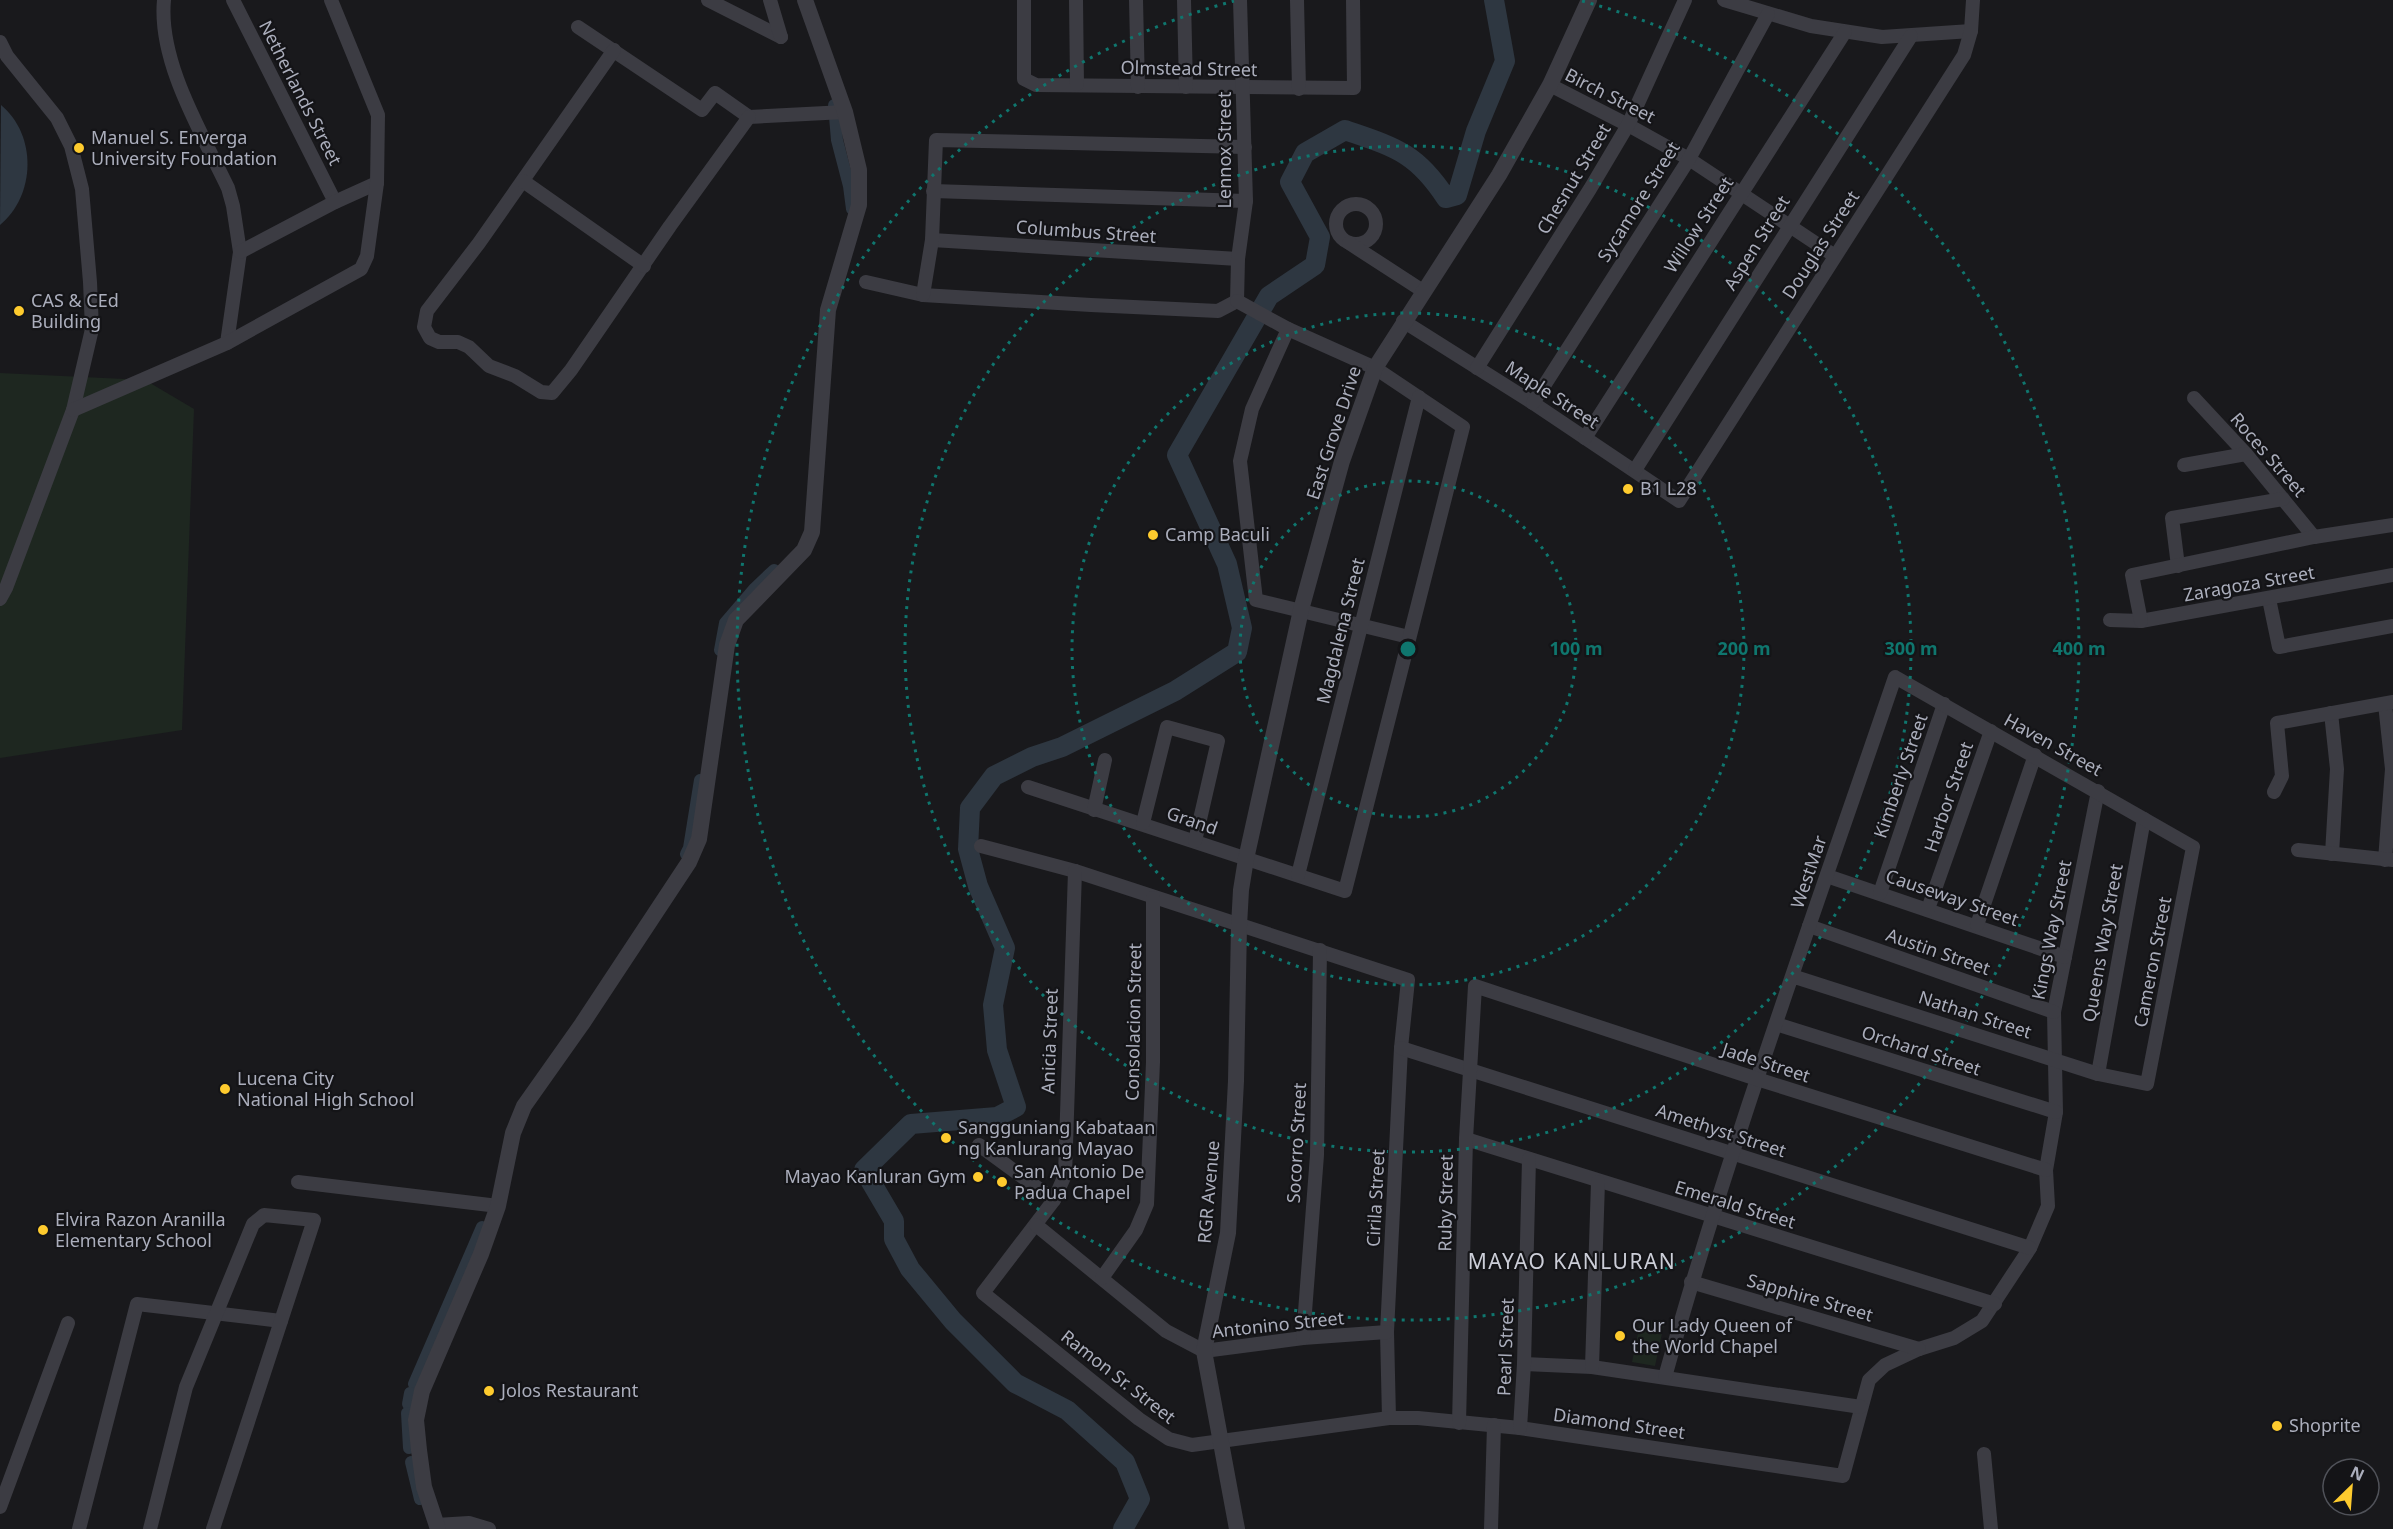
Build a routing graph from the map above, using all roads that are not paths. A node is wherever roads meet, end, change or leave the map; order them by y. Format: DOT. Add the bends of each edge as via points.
graph roads {
  1 [pos="164,0"];
  2 [pos="233,0"];
  3 [pos="331,0"];
  4 [pos="708,0"];
  5 [pos="770,0"];
  6 [pos="805,0"];
  7 [pos="1024,0"];
  8 [pos="1076,0"];
  9 [pos="1136,0"];
  10 [pos="1184,0"];
  11 [pos="1240,0"];
  12 [pos="1297,0"];
  13 [pos="1353,0"];
  14 [pos="1589,0"];
  15 [pos="1685,0"];
  16 [pos="1724,0"];
  17 [pos="1973,0"];
  18 [pos="1768,14"];
  19 [pos="578,27"];
  20 [pos="1971,31"];
  21 [pos="1845,32"];
  22 [pos="1911,36"];
  23 [pos="0,42"];
  24 [pos="614,50"];
  25 [pos="1077,84"];
  26 [pos="1550,85"];
  27 [pos="1138,87"];
  28 [pos="1186,87"];
  29 [pos="1243,88"];
  30 [pos="1299,89"];
  31 [pos="845,112"];
  32 [pos="749,117"];
  33 [pos="1628,125"];
  34 [pos="1245,147"];
  35 [pos="1689,159"];
  36 [pos="523,181"];
  37 [pos="377,183"];
  38 [pos="933,191"];
  39 [pos="1741,193"];
  40 [pos="1246,201"];
  41 [pos="335,202"];
  42 [pos="1790,225"];
  43 [pos="932,240"];
  44 [pos="1347,242"];
  45 [pos="240,252"];
  46 [pos="1835,256"];
  47 [pos="1238,259"];
  48 [pos="644,266"];
  49 [pos="866,282"];
  50 [pos="1423,291"];
  51 [pos="923,295"];
  52 [pos="1237,301"];
  53 [pos="1403,321"];
  54 [pos="1288,329"];
  55 [pos="227,343"];
  56 [pos="1375,368"];
  57 [pos="1477,368"];
  58 [pos="1419,397"];
  59 [pos="2194,398"];
  60 [pos="1533,403"];
  61 [pos="73,410"];
  62 [pos="1585,438"];
  63 [pos="2246,454"];
  64 [pos="2184,465"];
  65 [pos="1635,470"];
  66 [pos="2283,499"];
  67 [pos="1679,501"];
  68 [pos="2393,525"];
  69 [pos="2314,537"];
  70 [pos="2178,566"];
  71 [pos="2393,575"];
  72 [pos="0,599"];
  73 [pos="2270,599"];
  74 [pos="1301,610"];
  75 [pos="2110,620"];
  76 [pos="2141,621"];
  77 [pos="1360,625"];
  78 [pos="2393,626"];
  79 [pos="1409,637"];
  80 [pos="1895,677"];
  81 [pos="2389,703"];
  82 [pos="1944,704"];
  83 [pos="2331,713"];
  84 [pos="1991,731"];
  85 [pos="2035,755"];
  86 [pos="1105,760"];
  87 [pos="1028,787"];
  88 [pos="2098,791"];
  89 [pos="2274,792"];
  90 [pos="1094,810"];
  91 [pos="2144,819"];
  92 [pos="1143,824"];
  93 [pos="1195,841"];
  94 [pos="981,846"];
  95 [pos="2193,847"];
  96 [pos="2298,850"];
  97 [pos="2332,854"];
  98 [pos="1246,858"];
  99 [pos="2389,860"];
  100 [pos="1075,871"];
  101 [pos="1298,875"];
  102 [pos="1827,876"];
  103 [pos="1241,890"];
  104 [pos="1880,893"];
  105 [pos="1153,898"];
  106 [pos="1928,909"];
  107 [pos="1977,925"];
  108 [pos="1239,926"];
  109 [pos="1809,926"];
  110 [pos="1320,950"];
  111 [pos="2065,957"];
  112 [pos="1792,976"];
  113 [pos="1475,986"];
  114 [pos="2054,1012"];
  115 [pos="1776,1024"];
  116 [pos="1401,1048"];
  117 [pos="2054,1059"];
  118 [pos="1468,1069"];
  119 [pos="2097,1074"];
  120 [pos="1757,1079"];
  121 [pos="2147,1084"];
  122 [pos="2056,1112"];
  123 [pos="1466,1139"];
  124 [pos="979,1145"];
  125 [pos="1732,1154"];
  126 [pos="1529,1159"];
  127 [pos="2046,1170"];
  128 [pos="298,1182"];
  129 [pos="1598,1182"];
  130 [pos="1054,1200"];
  131 [pos="498,1206"];
  132 [pos="1712,1216"];
  133 [pos="1036,1225"];
  134 [pos="2030,1248"];
  135 [pos="1102,1278"];
  136 [pos="1691,1282"];
  137 [pos="983,1293"];
  138 [pos="1995,1304"];
  139 [pos="218,1313"];
  140 [pos="281,1320"];
  141 [pos="68,1323"];
  142 [pos="1387,1332"];
  143 [pos="1303,1338"];
  144 [pos="1919,1348"];
  145 [pos="1204,1351"];
  146 [pos="1524,1364"];
  147 [pos="1592,1367"];
  148 [pos="1665,1377"];
  149 [pos="1861,1407"];
  150 [pos="1389,1418"];
  151 [pos="1459,1423"];
  152 [pos="1494,1425"];
  153 [pos="1520,1428"];
  154 [pos="1220,1442"];
  155 [pos="1984,1454"];
  156 [pos="1843,1476"];
  157 [pos="0,1507"];
  158 [pos="437,1527"];
  159 [pos="79,1529"];
  160 [pos="150,1529"];
  161 [pos="213,1529"];
  162 [pos="489,1529"];
  163 [pos="1237,1529"];
  164 [pos="1491,1529"];
  165 [pos="1991,1529"];
  1 -- 45 [label="street" via="163,18 173,71 228,188"];
  2 -- 41 [label="street, Netherlands Street"];
  3 -- 37 [label="street" via="378,115"];
  4 -- 5 [label="street" via="781,37"];
  6 -- 31 [label="street"];
  7 -- 25 [label="street, Olmstead Street" via="1024,79 1036,85"];
  8 -- 25 [label="street"];
  9 -- 27 [label="street"];
  10 -- 28 [label="street"];
  11 -- 29 [label="street, Lennox Street"];
  12 -- 30 [label="street"];
  13 -- 30 [label="street, Olmstead Street" via="1354,88"];
  14 -- 26 [label="street, East Grove Drive"];
  15 -- 33 [label="street, Chesnut Street"];
  16 -- 18 [label="street"];
  17 -- 20 [label="street, Douglas Street"];
  18 -- 21 [label="street"];
  18 -- 35 [label="street, Sycamore Street"];
  19 -- 24 [label="street"];
  20 -- 22 [label="street"];
  20 -- 46 [label="street, Douglas Street" via="1964,55"];
  21 -- 22 [label="street"];
  21 -- 39 [label="street, Willow Street"];
  22 -- 42 [label="street, Aspen Street"];
  23 -- 61 [label="street" via="6,56 57,118 71,146 82,189 92,329"];
  24 -- 32 [label="street" via="702,110 715,93"];
  24 -- 36 [label="street"];
  25 -- 27 [label="street, Olmstead Street"];
  26 -- 33 [label="street, Birch Street"];
  26 -- 50 [label="street, East Grove Drive" via="1499,175"];
  27 -- 28 [label="street, Olmstead Street"];
  28 -- 29 [label="street, Olmstead Street"];
  29 -- 30 [label="street, Olmstead Street"];
  29 -- 34 [label="street, Lennox Street"];
  31 -- 32 [label="street"];
  31 -- 131 [label="street" via="859,170 859,205 828,310 812,532 804,550 736,620 727,645 699,839 689,862 640,938 524,1106 513,1133"];
  32 -- 48 [label="street"];
  33 -- 35 [label="street, Birch Street"];
  33 -- 57 [label="street, Chesnut Street"];
  34 -- 38 [label="street" via="936,140"];
  34 -- 40 [label="street, Lennox Street"];
  35 -- 39 [label="street, Birch Street"];
  35 -- 60 [label="street, Sycamore Street"];
  36 -- 48 [label="street"];
  36 -- 48 [label="street" via="427,311 424,327 430,338 458,342 489,366 542,392 552,393"];
  37 -- 41 [label="street"];
  37 -- 55 [label="street" via="367,255 361,269"];
  38 -- 40 [label="street"];
  38 -- 43 [label="street"];
  39 -- 42 [label="street, Birch Street"];
  39 -- 62 [label="street, Willow Street"];
  40 -- 47 [label="street, Lennox Street"];
  41 -- 45 [label="street"];
  42 -- 46 [label="street, Birch Street"];
  42 -- 65 [label="street, Aspen Street"];
  43 -- 47 [label="street, Columbus Street"];
  43 -- 51 [label="street"];
  44 -- 50 [label="street"];
  45 -- 55 [label="street"];
  46 -- 67 [label="street, Douglas Street"];
  47 -- 52 [label="street, Lennox Street"];
  49 -- 51 [label="street"];
  50 -- 53 [label="street, East Grove Drive"];
  51 -- 52 [label="street" via="1218,311"];
  52 -- 54 [label="street"];
  53 -- 56 [label="street, East Grove Drive"];
  53 -- 57 [label="street, Maple Street"];
  54 -- 56 [label="street"];
  54 -- 74 [label="street" via="1251,409 1240,461 1256,600"];
  55 -- 61 [label="street"];
  56 -- 58 [label="street"];
  56 -- 74 [label="street, East Grove Drive" via="1342,461"];
  57 -- 60 [label="street, Maple Street"];
  58 -- 77 [label="street, Magdalena Street"];
  58 -- 79 [label="street" via="1463,427"];
  59 -- 63 [label="street, Roces Street"];
  60 -- 62 [label="street, Maple Street"];
  61 -- 72 [label="street"];
  62 -- 65 [label="street, Maple Street"];
  63 -- 64 [label="street"];
  63 -- 66 [label="street, Roces Street"];
  65 -- 67 [label="street, Maple Street"];
  66 -- 69 [label="street, Roces Street"];
  66 -- 70 [label="street" via="2172,518"];
  68 -- 69 [label="street"];
  69 -- 70 [label="street"];
  70 -- 76 [label="street" via="2132,575"];
  71 -- 73 [label="street, Zaragoza Street"];
  73 -- 76 [label="street, Zaragoza Street"];
  73 -- 78 [label="street" via="2279,647"];
  74 -- 77 [label="street"];
  74 -- 98 [label="street, East Grove Drive"];
  75 -- 76 [label="street, Zaragoza Street"];
  77 -- 79 [label="street"];
  77 -- 101 [label="street, Magdalena Street"];
  79 -- 101 [label="street, Grand" via="1345,891"];
  80 -- 82 [label="street, Haven Street"];
  80 -- 102 [label="street, WestMar"];
  81 -- 83 [label="street"];
  81 -- 99 [label="street"];
  82 -- 84 [label="street, Haven Street"];
  82 -- 104 [label="street, Kimberly Street"];
  83 -- 89 [label="street" via="2277,723 2282,776"];
  83 -- 97 [label="street" via="2337,769"];
  84 -- 85 [label="street, Haven Street"];
  84 -- 106 [label="street, Harbor Street"];
  85 -- 88 [label="street, Haven Street"];
  85 -- 107 [label="street"];
  86 -- 90 [label="street"];
  87 -- 90 [label="street, Grand"];
  88 -- 91 [label="street, Haven Street"];
  88 -- 111 [label="street, Kings Way Street"];
  90 -- 92 [label="street, Grand"];
  91 -- 95 [label="street, Haven Street"];
  91 -- 119 [label="street, Queens Way Street"];
  92 -- 93 [label="street, Grand"];
  92 -- 93 [label="street" via="1167,727 1218,741"];
  93 -- 98 [label="street, Grand"];
  94 -- 100 [label="street"];
  95 -- 121 [label="street, Cameron Street"];
  96 -- 97 [label="street"];
  97 -- 99 [label="street"];
  98 -- 101 [label="street, Grand"];
  98 -- 103 [label="street, East Grove Drive"];
  100 -- 105 [label="street"];
  100 -- 130 [label="street, Anicia Street" via="1065,1175"];
  102 -- 104 [label="street, Causeway Street"];
  102 -- 109 [label="street, WestMar"];
  103 -- 108 [label="street, RGR Avenue"];
  104 -- 106 [label="street, Causeway Street"];
  105 -- 108 [label="street"];
  105 -- 135 [label="street, Consolacion Street" via="1153,1062 1147,1204 1136,1230"];
  106 -- 107 [label="street, Causeway Street"];
  107 -- 111 [label="street, Causeway Street"];
  108 -- 110 [label="street"];
  108 -- 145 [label="street, RGR Avenue" via="1228,1233"];
  109 -- 112 [label="street, WestMar"];
  109 -- 114 [label="street, Austin Street"];
  110 -- 116 [label="street, Cirila Street" via="1408,980"];
  110 -- 143 [label="street, Socorro Street" via="1317,1155"];
  111 -- 114 [label="street, Kings Way Street"];
  112 -- 115 [label="street, WestMar"];
  112 -- 117 [label="street, Nathan Street"];
  113 -- 118 [label="street, Ruby Street"];
  113 -- 120 [label="street, Jade Street"];
  114 -- 117 [label="street, Kings Way Street"];
  115 -- 120 [label="street, WestMar"];
  115 -- 122 [label="street, Orchard Street"];
  116 -- 118 [label="street, Amethyst Street"];
  116 -- 142 [label="street, Cirila Street"];
  117 -- 119 [label="street, Nathan Street"];
  117 -- 122 [label="street, Kings Way Street"];
  118 -- 123 [label="street, Ruby Street"];
  118 -- 125 [label="street, Amethyst Street"];
  119 -- 121 [label="street, Nathan Street"];
  120 -- 125 [label="street, WestMar"];
  120 -- 127 [label="street, Jade Street"];
  122 -- 127 [label="street, Kings Way Street"];
  123 -- 126 [label="street, Emerald Street"];
  123 -- 151 [label="street, Ruby Street"];
  124 -- 130 [label="street"];
  125 -- 132 [label="street, WestMar"];
  125 -- 134 [label="street, Amethyst Street"];
  126 -- 129 [label="street, Emerald Street"];
  126 -- 146 [label="street, Pearl Street"];
  127 -- 134 [label="street, Kings Way Street" via="2048,1206"];
  128 -- 131 [label="street"];
  129 -- 132 [label="street, Emerald Street"];
  129 -- 147 [label="street"];
  130 -- 133 [label="street, Anicia Street"];
  131 -- 158 [label="street" via="422,1391 416,1420 424,1487"];
  132 -- 136 [label="street, WestMar"];
  132 -- 138 [label="street, Emerald Street"];
  133 -- 135 [label="street, Antonino Street"];
  133 -- 137 [label="street, Anicia Street"];
  134 -- 138 [label="street, Kings Way Street"];
  135 -- 145 [label="street, Antonino Street" via="1166,1331"];
  136 -- 144 [label="street, Sapphire Street"];
  136 -- 148 [label="street, WestMar"];
  137 -- 154 [label="street, Ramon Sr. Street" via="1169,1439 1192,1445"];
  138 -- 144 [label="street, Kings Way Street" via="1982,1321 1954,1338"];
  139 -- 140 [label="street"];
  139 -- 140 [label="street" via="253,1224 264,1215 314,1220"];
  139 -- 159 [label="street" via="137,1304"];
  139 -- 160 [label="street" via="186,1387"];
  140 -- 161 [label="street"];
  141 -- 157 [label="street"];
  142 -- 143 [label="street, Antonino Street"];
  142 -- 150 [label="street, Cirila Street"];
  143 -- 145 [label="street, Antonino Street"];
  144 -- 149 [label="street, Kings Way Street" via="1885,1365 1869,1380"];
  145 -- 154 [label="street, RGR Avenue"];
  146 -- 147 [label="street"];
  146 -- 153 [label="street, Pearl Street"];
  147 -- 148 [label="street"];
  148 -- 149 [label="street"];
  149 -- 156 [label="street, Kings Way Street"];
  150 -- 151 [label="street, Diamond Street"];
  150 -- 154 [label="street, Ramon Sr. Street"];
  151 -- 152 [label="street, Diamond Street"];
  152 -- 153 [label="street, Diamond Street"];
  152 -- 164 [label="street"];
  153 -- 156 [label="street, Diamond Street"];
  154 -- 163 [label="street, RGR Avenue"];
  155 -- 165 [label="street"];
  158 -- 162 [label="street" via="469,1523"];
}
